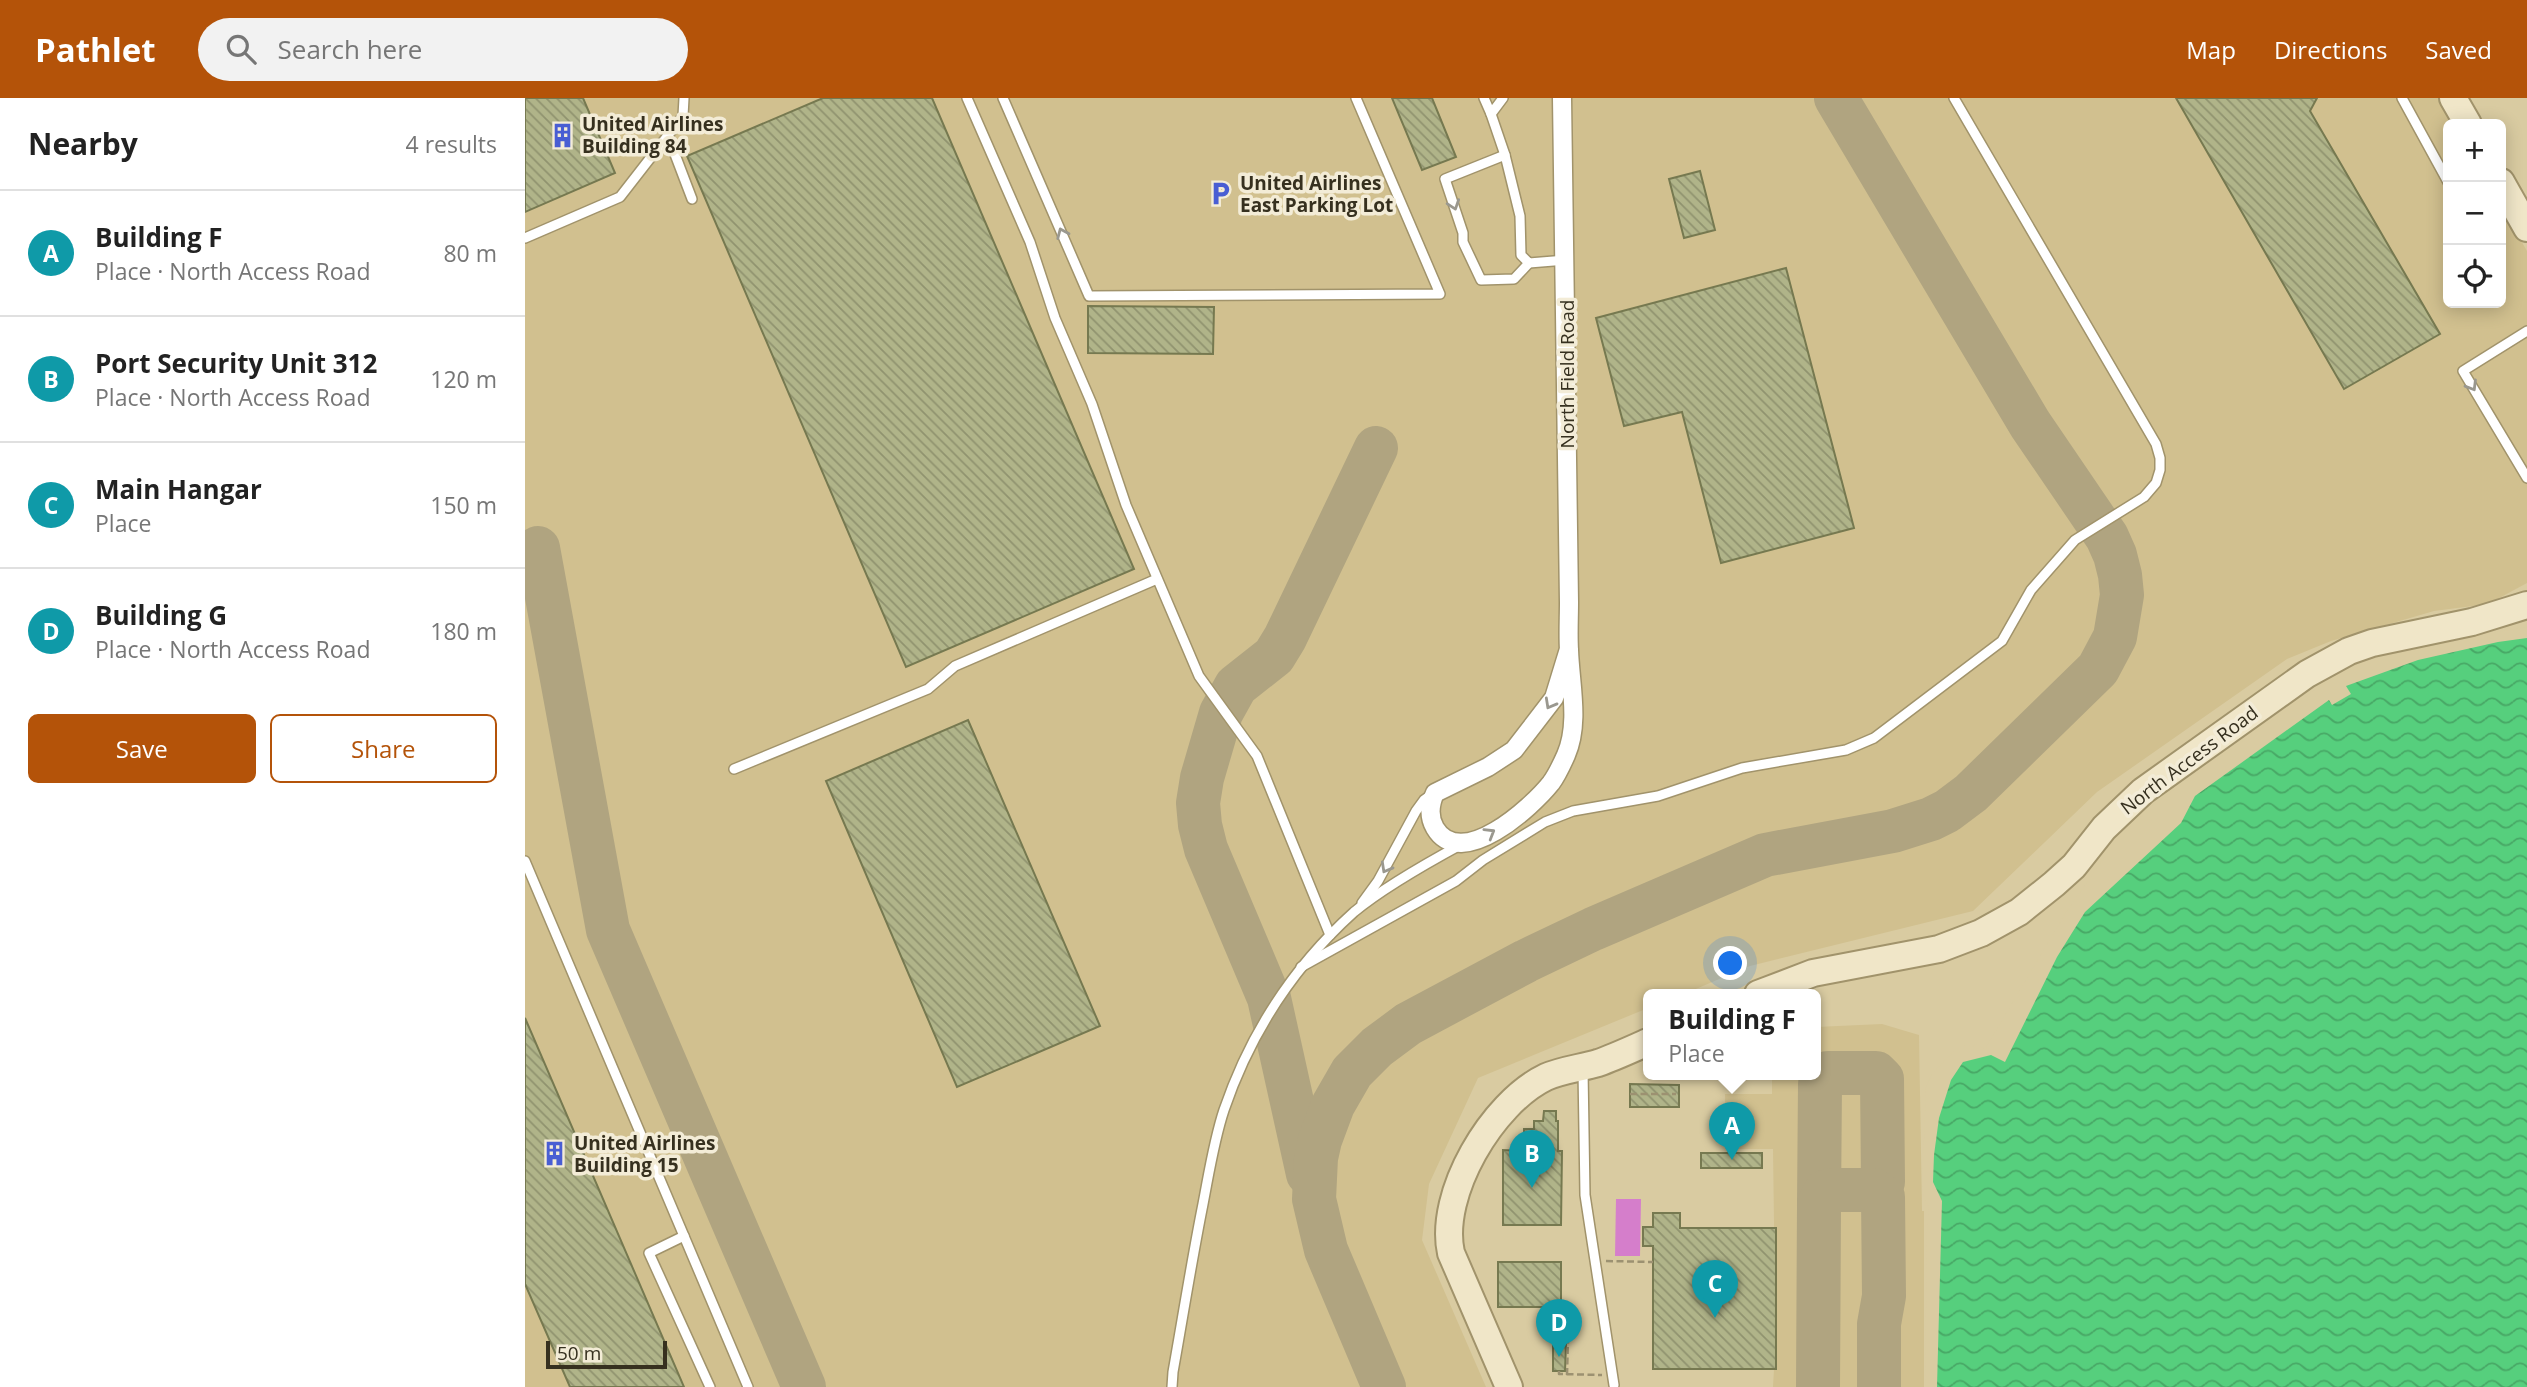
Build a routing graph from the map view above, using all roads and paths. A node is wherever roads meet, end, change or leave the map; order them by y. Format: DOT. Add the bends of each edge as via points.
graph roads {
  1 [pos="684,98"];
  2 [pos="967,98"];
  3 [pos="1003,98"];
  4 [pos="1356,98"];
  5 [pos="1484,98"];
  6 [pos="1503,98"];
  7 [pos="1562,98"];
  8 [pos="1954,98"];
  9 [pos="2453,98"];
  10 [pos="2404,99"];
  11 [pos="1490,114"];
  12 [pos="2465,119"];
  13 [pos="668,136"];
  14 [pos="1505,155"];
  15 [pos="2443,172"];
  16 [pos="2506,191"];
  17 [pos="692,199"];
  18 [pos="2527,228"];
  19 [pos="525,238"];
  20 [pos="1566,260"];
  21 [pos="1529,263"];
  22 [pos="2527,331"];
  23 [pos="2527,478"];
  24 [pos="1157,579"];
  25 [pos="2527,605"];
  26 [pos="1569,649"];
  27 [pos="734,769"];
  28 [pos="1435,793"];
  29 [pos="1463,844"];
  30 [pos="525,861"];
  31 [pos="1357,910"];
  32 [pos="1330,935"];
  33 [pos="1301,967"];
  34 [pos="1771,989"];
  35 [pos="1643,1044"];
  36 [pos="1583,1067"];
  37 [pos="1630,1094"];
  38 [pos="1676,1094"];
  39 [pos="684,1236"];
  40 [pos="1595,1261"];
  41 [pos="1653,1262"];
  42 [pos="1568,1339"];
  43 [pos="1559,1371"];
  44 [pos="1567,1374"];
  45 [pos="1614,1380"];
  46 [pos="710,1387"];
  47 [pos="748,1387"];
  48 [pos="1172,1387"];
  49 [pos="1509,1387"];
  1 -- 13 [label="lane" via="683,116"];
  2 -- 24 [label="lane" via="1030,242"];
  4 -- 3 [label="lane, one-way" via="1440,295 1089,296"];
  5 -- 11 [label="lane"];
  6 -- 11 [label="lane"];
  7 -- 20 [label="street, North Field Road"];
  8 -- 33 [label="lane" via="2155,444 2160,458 2155,483 2134,505 2075,540 2031,590 2002,641 1874,738 1846,750 1742,768 1658,796 1573,811 1545,822 1455,881"];
  9 -- 12 [label="street"];
  10 -- 15 [label="lane"];
  11 -- 14 [label="lane"];
  13 -- 17 [label="lane"];
  13 -- 19 [label="lane" via="620,197"];
  14 -- 21 [label="lane" via="1520,216 1521,255"];
  14 -- 21 [label="lane, one-way" via="1445,179 1463,242 1481,280 1514,279"];
  16 -- 18 [label="street"];
  20 -- 21 [label="lane"];
  20 -- 26 [label="street, North Field Road"];
  22 -- 23 [label="lane, one-way" via="2463,371"];
  24 -- 27 [label="lane" via="955,666 928,689"];
  24 -- 32 [label="lane" via="1199,676 1257,756"];
  25 -- 34 [label="street, North Access Road" via="2372,643 2307,674 2143,792 2054,884 2019,912 1981,933 1929,952 1813,973"];
  26 -- 28 [label="street, North Field Road, one-way" via="1554,698 1514,750"];
  29 -- 26 [label="street, North Field Road, one-way" via="1486,837 1532,804 1553,781 1567,752 1573,714"];
  28 -- 29 [label="street" via="1430,811 1433,825 1446,839"];
  28 -- 31 [label="lane, one-way" via="1416,811"];
  29 -- 31 [label="lane"];
  30 -- 39 [label="lane"];
  31 -- 32 [label="lane"];
  32 -- 33 [label="lane"];
  33 -- 48 [label="lane" via="1259,1031 1223,1113 1196,1238"];
  35 -- 36 [label="street"];
  36 -- 40 [label="lane" via="1585,1195"];
  36 -- 49 [label="street" via="1540,1081 1496,1119 1467,1167 1448,1223 1451,1253"];
  37 -- 38 [label="path"];
  39 -- 46 [label="lane" via="649,1253"];
  39 -- 47 [label="lane"];
  40 -- 41 [label="path"];
  40 -- 45 [label="lane"];
  42 -- 44 [label="path"];
  43 -- 44 [label="path"];
  44 -- 45 [label="path"];
}
